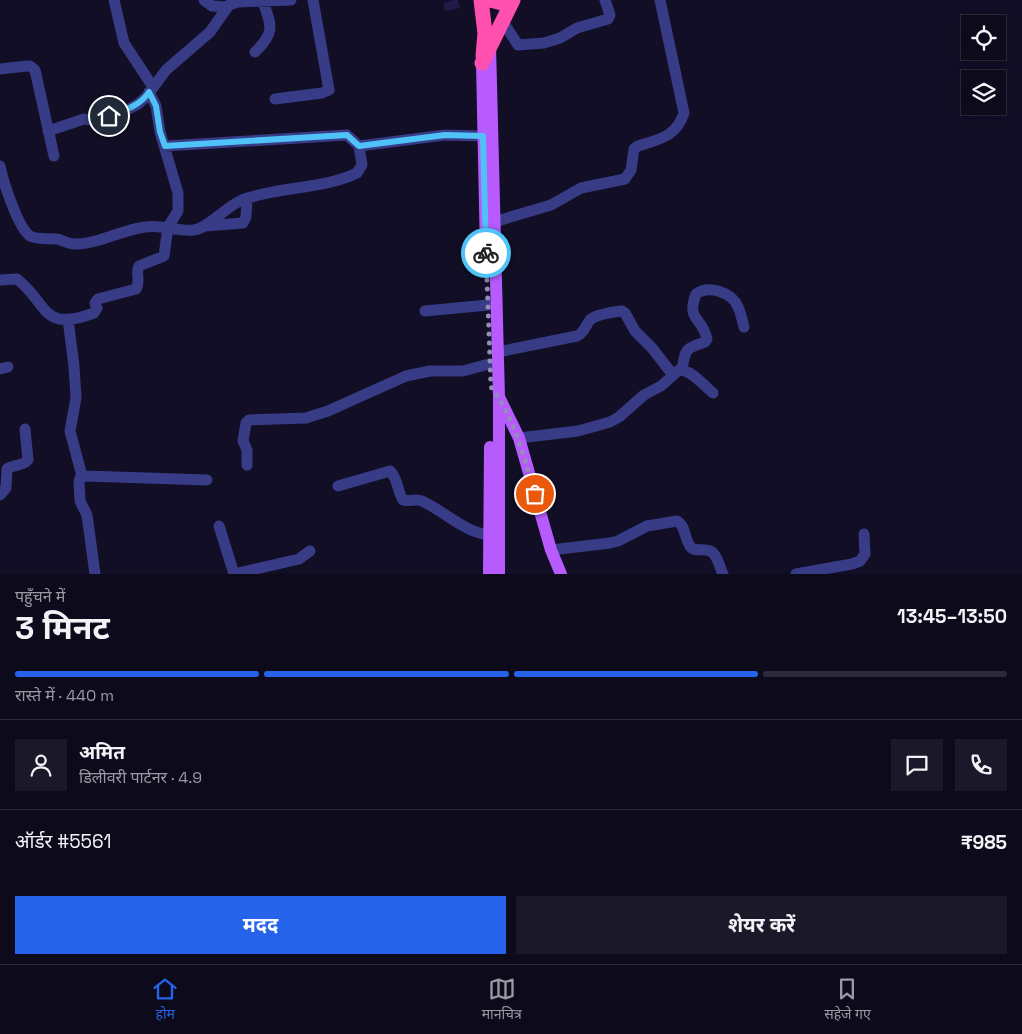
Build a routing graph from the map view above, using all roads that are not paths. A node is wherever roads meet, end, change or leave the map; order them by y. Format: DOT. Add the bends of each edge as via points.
graph roads {
  1 [pos="114,0"];
  2 [pos="204,0"];
  3 [pos="291,0"];
  4 [pos="313,0"];
  5 [pos="481,0"];
  6 [pos="490,0"];
  7 [pos="605,0"];
  8 [pos="660,0"];
  9 [pos="263,2"];
  10 [pos="511,3"];
  11 [pos="228,4"];
  12 [pos="503,22"];
  13 [pos="488,40"];
  14 [pos="255,52"];
  15 [pos="482,63"];
  16 [pos="0,69"];
  17 [pos="151,90"];
  18 [pos="275,99"];
  19 [pos="48,131"];
  20 [pos="483,136"];
  21 [pos="165,146"];
  22 [pos="359,146"];
  23 [pos="54,156"];
  24 [pos="0,166"];
  25 [pos="247,198"];
  26 [pos="5,201"];
  27 [pos="494,222"];
  28 [pos="205,226"];
  29 [pos="168,227"];
  30 [pos="0,280"];
  31 [pos="488,305"];
  32 [pos="425,311"];
  33 [pos="68,319"];
  34 [pos="744,327"];
  35 [pos="498,352"];
  36 [pos="489,364"];
  37 [pos="678,372"];
  38 [pos="491,387"];
  39 [pos="713,393"];
  40 [pos="499,398"];
  41 [pos="25,429"];
  42 [pos="519,438"];
  43 [pos="247,465"];
  44 [pos="82,476"];
  45 [pos="207,480"];
  46 [pos="338,486"];
  47 [pos="0,495"];
  48 [pos="219,526"];
  49 [pos="864,534"];
  50 [pos="494,535"];
  51 [pos="551,550"];
  52 [pos="310,551"];
  53 [pos="95,574"];
  54 [pos="234,574"];
  55 [pos="489,574"];
  56 [pos="499,574"];
  57 [pos="561,574"];
  58 [pos="723,574"];
  59 [pos="796,574"];
  1 -- 17 [label="street" via="124,43"];
  2 -- 11 [label="street" via="212,6"];
  3 -- 9 [label="street"];
  4 -- 18 [label="street" via="328,90"];
  5 -- 13 [label="highway"];
  6 -- 10 [label="highway"];
  7 -- 12 [label="street" via="610,15 608,19 540,44 518,44"];
  8 -- 27 [label="street" via="684,112 676,129 666,137 634,149 631,170 626,179 582,188 551,205"];
  9 -- 11 [label="street"];
  9 -- 14 [label="street" via="270,20 270,33"];
  10 -- 12 [label="highway"];
  11 -- 17 [label="street" via="210,32 166,70"];
  12 -- 13 [label="highway"];
  13 -- 15 [label="highway"];
  13 -- 27 [label="main road"];
  15 -- 20 [label="main road"];
  16 -- 19 [label="street" via="33,67"];
  17 -- 19 [label="street" via="127,110 98,121 84,119"];
  17 -- 21 [label="street"];
  19 -- 23 [label="street"];
  20 -- 22 [label="street" via="445,135"];
  20 -- 31 [label="main road"];
  21 -- 22 [label="street" via="347,135"];
  21 -- 29 [label="street" via="179,202"];
  22 -- 25 [label="street" via="362,165 354,175 327,184"];
  24 -- 26 [label="street"];
  25 -- 28 [label="street" via="225,209"];
  25 -- 28 [label="street" via="243,223"];
  26 -- 29 [label="street" via="29,235 35,238 87,243 145,227"];
  27 -- 35 [label="main road"];
  28 -- 29 [label="street" via="195,230"];
  29 -- 33 [label="street" via="164,256 138,267 136,289 98,299 94,313"];
  30 -- 33 [label="street" via="19,280 51,317"];
  31 -- 32 [label="street"];
  31 -- 36 [label="main road"];
  33 -- 44 [label="street" via="76,398 70,436"];
  34 -- 37 [label="street" via="734,300 709,289 701,290 696,294 692,314 707,339 685,352"];
  35 -- 37 [label="street" via="577,336 593,318 622,311 635,331"];
  35 -- 40 [label="main road"];
  36 -- 38 [label="main road"];
  36 -- 43 [label="street" via="462,371 430,371 406,376 306,418 249,420 243,441"];
  37 -- 39 [label="street"];
  37 -- 42 [label="street" via="610,422 578,431"];
  38 -- 40 [label="main road"];
  38 -- 50 [label="main road"];
  40 -- 42 [label="main road"];
  40 -- 50 [label="main road"];
  41 -- 47 [label="street" via="28,460 7,469 6,488"];
  42 -- 51 [label="main road"];
  44 -- 45 [label="street"];
  44 -- 53 [label="street" via="78,482 80,501 87,514"];
  46 -- 50 [label="street" via="390,471 403,500 420,500 469,529"];
  48 -- 54 [label="street"];
  49 -- 59 [label="street" via="865,554 860,561"];
  50 -- 55 [label="main road"];
  50 -- 56 [label="main road"];
  51 -- 57 [label="main road"];
  51 -- 58 [label="street" via="610,543 647,526 677,521 690,546 713,553"];
  52 -- 54 [label="street" via="299,559"];
}
